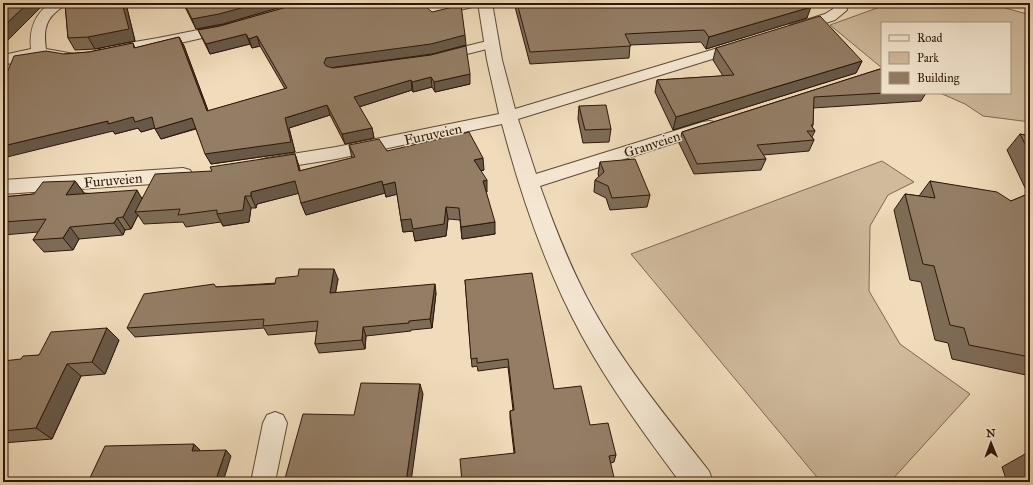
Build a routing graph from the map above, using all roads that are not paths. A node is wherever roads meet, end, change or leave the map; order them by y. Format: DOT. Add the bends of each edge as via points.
graph roads {
  1 [pos="59,3"];
  2 [pos="476,3"];
  3 [pos="485,3"];
  4 [pos="838,3"];
  5 [pos="396,7"];
  6 [pos="245,23"];
  7 [pos="778,34"];
  8 [pos="755,41"];
  9 [pos="491,44"];
  10 [pos="39,52"];
  11 [pos="432,59"];
  12 [pos="3,60"];
  13 [pos="508,116"];
  14 [pos="724,121"];
  15 [pos="252,167"];
  16 [pos="199,173"];
  17 [pos="529,183"];
  18 [pos="3,186"];
  19 [pos="275,423"];
  20 [pos="262,482"];
  21 [pos="698,482"];
  1 -- 10 [label="street" via="43,16 36,35"];
  2 -- 5 [label="lane" via="444,11"];
  3 -- 9 [label="street"];
  4 -- 7 [label="street" via="840,10 830,17"];
  6 -- 10 [label="street" via="158,43 88,55 60,56"];
  8 -- 13 [label="street, Furuveien"];
  9 -- 11 [label="lane"];
  9 -- 13 [label="street"];
  10 -- 12 [label="street"];
  13 -- 15 [label="street, Furuveien" via="359,149"];
  13 -- 17 [label="street"];
  14 -- 17 [label="street, Granveien"];
  16 -- 18 [label="street, Furuveien"];
  17 -- 21 [label="street" via="560,265 590,328 636,398"];
  19 -- 20 [label="lane"];
}
